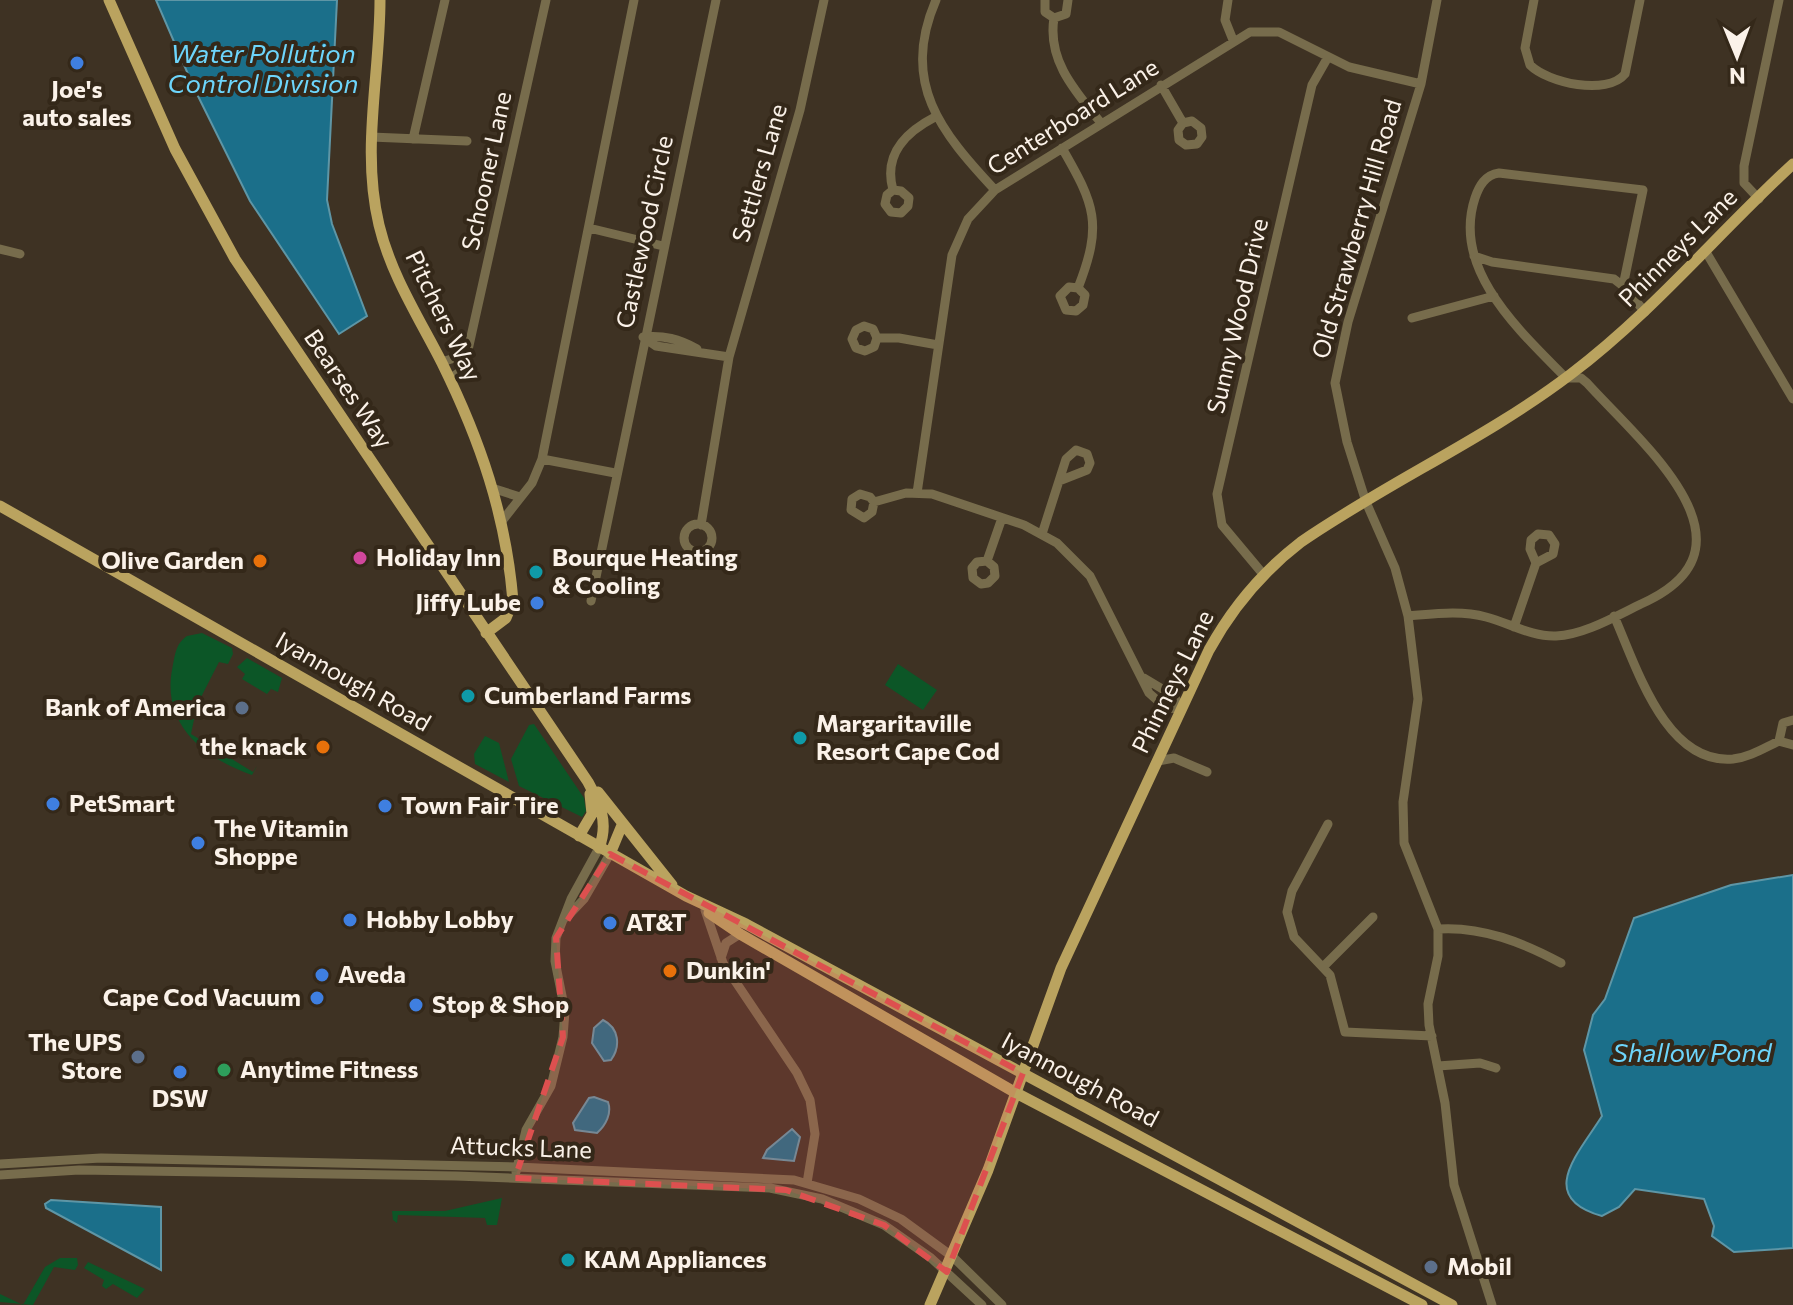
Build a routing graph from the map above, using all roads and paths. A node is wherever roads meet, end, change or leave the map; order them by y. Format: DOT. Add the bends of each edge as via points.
graph roads {
  1 [pos="109,0"];
  2 [pos="380,0"];
  3 [pos="445,0"];
  4 [pos="546,0"];
  5 [pos="634,0"];
  6 [pos="716,0"];
  7 [pos="824,0"];
  8 [pos="936,0"];
  9 [pos="1045,0"];
  10 [pos="1068,0"];
  11 [pos="1228,0"];
  12 [pos="1437,0"];
  13 [pos="1534,0"];
  14 [pos="1640,0"];
  15 [pos="1779,0"];
  16 [pos="1054,18"];
  17 [pos="1233,40"];
  18 [pos="1328,57"];
  19 [pos="1421,84"];
  20 [pos="1161,85"];
  21 [pos="935,117"];
  22 [pos="1101,123"];
  23 [pos="1183,123"];
  24 [pos="371,137"];
  25 [pos="413,139"];
  26 [pos="467,141"];
  27 [pos="1062,148"];
  28 [pos="1793,164"];
  29 [pos="893,190"];
  30 [pos="995,190"];
  31 [pos="1759,199"];
  32 [pos="589,228"];
  33 [pos="663,246"];
  34 [pos="0,249"];
  35 [pos="1706,252"];
  36 [pos="20,254"];
  37 [pos="1474,256"];
  38 [pos="1623,286"];
  39 [pos="1078,288"];
  40 [pos="1494,296"];
  41 [pos="1645,312"];
  42 [pos="1412,318"];
  43 [pos="643,337"];
  44 [pos="877,338"];
  45 [pos="938,345"];
  46 [pos="468,350"];
  47 [pos="729,357"];
  48 [pos="441,362"];
  49 [pos="1566,378"];
  50 [pos="449,379"];
  51 [pos="1793,399"];
  52 [pos="542,459"];
  53 [pos="615,473"];
  54 [pos="1059,481"];
  55 [pos="495,489"];
  56 [pos="917,493"];
  57 [pos="520,497"];
  58 [pos="874,502"];
  59 [pos="1366,502"];
  60 [pos="0,506"];
  61 [pos="1002,518"];
  62 [pos="502,521"];
  63 [pos="701,525"];
  64 [pos="1042,534"];
  65 [pos="987,561"];
  66 [pos="1536,563"];
  67 [pos="1263,574"];
  68 [pos="591,601"];
  69 [pos="1408,616"];
  70 [pos="1614,616"];
  71 [pos="1514,627"];
  72 [pos="486,633"];
  73 [pos="1144,678"];
  74 [pos="1182,709"];
  75 [pos="1793,720"];
  76 [pos="1779,741"];
  77 [pos="1793,745"];
  78 [pos="1158,761"];
  79 [pos="1207,772"];
  80 [pos="588,782"];
  81 [pos="1328,824"];
  82 [pos="622,825"];
  83 [pos="579,836"];
  84 [pos="605,851"];
  85 [pos="682,894"];
  86 [pos="705,910"];
  87 [pos="1373,917"];
  88 [pos="1438,929"];
  89 [pos="740,934"];
  90 [pos="721,958"];
  91 [pos="1561,963"];
  92 [pos="1324,966"];
  93 [pos="1432,1036"];
  94 [pos="1438,1066"];
  95 [pos="1496,1068"];
  96 [pos="1023,1073"];
  97 [pos="1016,1093"];
  98 [pos="0,1164"];
  99 [pos="517,1167"];
  100 [pos="0,1175"];
  101 [pos="515,1178"];
  102 [pos="807,1183"];
  103 [pos="953,1257"];
  104 [pos="947,1272"];
  105 [pos="930,1305"];
  106 [pos="982,1305"];
  107 [pos="1002,1305"];
  108 [pos="1422,1305"];
  109 [pos="1452,1305"];
  110 [pos="1492,1305"];
  1 -- 72 [label="main road, Bearses Way" via="175,149 226,245"];
  2 -- 24 [label="main road, Pitchers Way"];
  3 -- 25 [label="street"];
  4 -- 46 [label="street, Schooner Lane"];
  5 -- 32 [label="street"];
  6 -- 33 [label="street, Castlewood Circle"];
  7 -- 47 [label="street, Settlers Lane" via="800,110"];
  8 -- 21 [label="street" via="923,57 925,88"];
  9 -- 16 [label="street" via="1045,12"];
  10 -- 16 [label="street" via="1066,14"];
  11 -- 17 [label="street" via="1225,20"];
  12 -- 19 [label="street, Old Strawberry Hill Road"];
  13 -- 14 [label="street" via="1525,48 1530,65 1547,76 1605,86 1625,74"];
  15 -- 31 [label="street" via="1744,166 1744,183"];
  16 -- 22 [label="street" via="1053,40 1061,68"];
  17 -- 18 [label="street, Centerboard Lane" via="1250,32 1279,32"];
  17 -- 20 [label="street, Centerboard Lane"];
  18 -- 19 [label="street, Centerboard Lane" via="1361,71"];
  18 -- 67 [label="street, Sunny Wood Drive" via="1312,85 1217,494 1222,525"];
  19 -- 59 [label="street, Old Strawberry Hill Road" via="1336,373 1340,418"];
  20 -- 22 [label="street, Centerboard Lane"];
  20 -- 23 [label="street"];
  21 -- 29 [label="street" via="898,147 891,169"];
  21 -- 30 [label="street"];
  22 -- 27 [label="street, Centerboard Lane"];
  24 -- 25 [label="street"];
  24 -- 48 [label="main road, Pitchers Way" via="372,185 387,250"];
  25 -- 26 [label="street"];
  27 -- 30 [label="street, Centerboard Lane"];
  27 -- 39 [label="street" via="1094,215 1093,246"];
  28 -- 31 [label="main road, Phinneys Lane"];
  30 -- 45 [label="street, Centerboard Lane" via="968,219 952,255"];
  31 -- 35 [label="main road, Phinneys Lane"];
  32 -- 33 [label="street"];
  32 -- 52 [label="street"];
  33 -- 43 [label="street, Castlewood Circle"];
  34 -- 36 [label="street"];
  35 -- 41 [label="main road, Phinneys Lane"];
  35 -- 51 [label="street"];
  37 -- 38 [label="street" via="1614,279"];
  37 -- 38 [label="street" via="1471,208 1482,183 1493,174 1643,190"];
  37 -- 40 [label="street"];
  38 -- 41 [label="street"];
  40 -- 42 [label="street"];
  40 -- 49 [label="street"];
  41 -- 49 [label="main road, Phinneys Lane"];
  43 -- 47 [label="street" via="680,340"];
  43 -- 53 [label="street, Castlewood Circle"];
  44 -- 45 [label="street"];
  45 -- 56 [label="street, Centerboard Lane"];
  46 -- 48 [label="street"];
  46 -- 50 [label="street, Schooner Lane" via="463,370"];
  47 -- 63 [label="street, Settlers Lane"];
  48 -- 50 [label="main road, Pitchers Way"];
  49 -- 59 [label="main road, Phinneys Lane"];
  49 -- 70 [label="street" via="1587,383 1673,479 1695,521 1692,560 1678,582 1663,595"];
  50 -- 55 [label="main road, Pitchers Way"];
  52 -- 53 [label="street"];
  52 -- 57 [label="street"];
  53 -- 68 [label="street, Castlewood Circle"];
  54 -- 64 [label="street"];
  55 -- 57 [label="street"];
  55 -- 62 [label="main road, Pitchers Way"];
  56 -- 58 [label="street"];
  56 -- 61 [label="street"];
  57 -- 62 [label="street"];
  59 -- 67 [label="main road, Phinneys Lane" via="1301,542"];
  59 -- 69 [label="street, Old Strawberry Hill Road" via="1395,568"];
  60 -- 83 [label="main road, Iyannough Road"];
  61 -- 64 [label="street"];
  61 -- 65 [label="street"];
  62 -- 72 [label="main road, Pitchers Way" via="513,601 506,618"];
  64 -- 73 [label="street" via="1090,576"];
  66 -- 71 [label="street"];
  67 -- 74 [label="main road, Phinneys Lane" via="1225,622"];
  69 -- 71 [label="street" via="1472,614"];
  69 -- 88 [label="street, Old Strawberry Hill Road" via="1418,699 1403,802 1404,843"];
  70 -- 71 [label="street" via="1560,636"];
  70 -- 76 [label="street" via="1665,724 1688,745 1728,759"];
  72 -- 80 [label="main road, Bearses Way"];
  73 -- 74 [label="street" via="1177,698"];
  73 -- 74 [label="street" via="1149,693 1163,706"];
  74 -- 78 [label="main road, Phinneys Lane"];
  75 -- 76 [label="street" via="1783,723"];
  76 -- 77 [label="street"];
  78 -- 79 [label="street" via="1174,758"];
  78 -- 96 [label="main road, Phinneys Lane" via="1061,968"];
  80 -- 82 [label="main road, Bearses Way"];
  80 -- 83 [label="main road" via="592,810"];
  80 -- 84 [label="main road, Bearses Way" via="603,813"];
  81 -- 92 [label="street" via="1292,891 1287,912 1294,937"];
  82 -- 84 [label="main road, Bearses Way"];
  82 -- 85 [label="main road"];
  83 -- 84 [label="main road, Iyannough Road"];
  84 -- 85 [label="main road, Iyannough Road"];
  84 -- 99 [label="street, Bearses Way" via="584,899 565,919 555,950 565,1011 563,1037 553,1080 526,1130"];
  85 -- 86 [label="main road, Iyannough Road"];
  85 -- 96 [label="main road, Iyannough Road"];
  86 -- 89 [label="main road, Iyannough Road"];
  86 -- 90 [label="street"];
  87 -- 92 [label="street"];
  88 -- 91 [label="street" via="1498,936"];
  88 -- 93 [label="street, Old Strawberry Hill Road" via="1428,1004"];
  89 -- 90 [label="street" via="726,943"];
  89 -- 97 [label="main road, Iyannough Road"];
  90 -- 102 [label="street" via="810,1100 815,1134"];
  92 -- 93 [label="street" via="1345,1032"];
  93 -- 94 [label="street, Old Strawberry Hill Road"];
  94 -- 95 [label="street" via="1480,1063"];
  94 -- 110 [label="street, Old Strawberry Hill Road" via="1454,1185"];
  96 -- 97 [label="main road, Phinneys Lane"];
  96 -- 109 [label="main road, Iyannough Road"];
  97 -- 103 [label="main road, Phinneys Lane"];
  97 -- 108 [label="main road, Iyannough Road"];
  98 -- 99 [label="street, Attucks Lane" via="76,1157"];
  99 -- 101 [label="street, Bearses Way"];
  99 -- 102 [label="street, Attucks Lane" via="765,1176"];
  100 -- 101 [label="street, Attucks Lane" via="79,1170"];
  101 -- 104 [label="street, Attucks Lane" via="786,1190 884,1225"];
  102 -- 103 [label="street, Attucks Lane" via="890,1212"];
  103 -- 104 [label="main road, Phinneys Lane"];
  103 -- 107 [label="street, Attucks Lane"];
  104 -- 105 [label="main road, Phinneys Lane"];
  104 -- 106 [label="street, Attucks Lane"];
}
